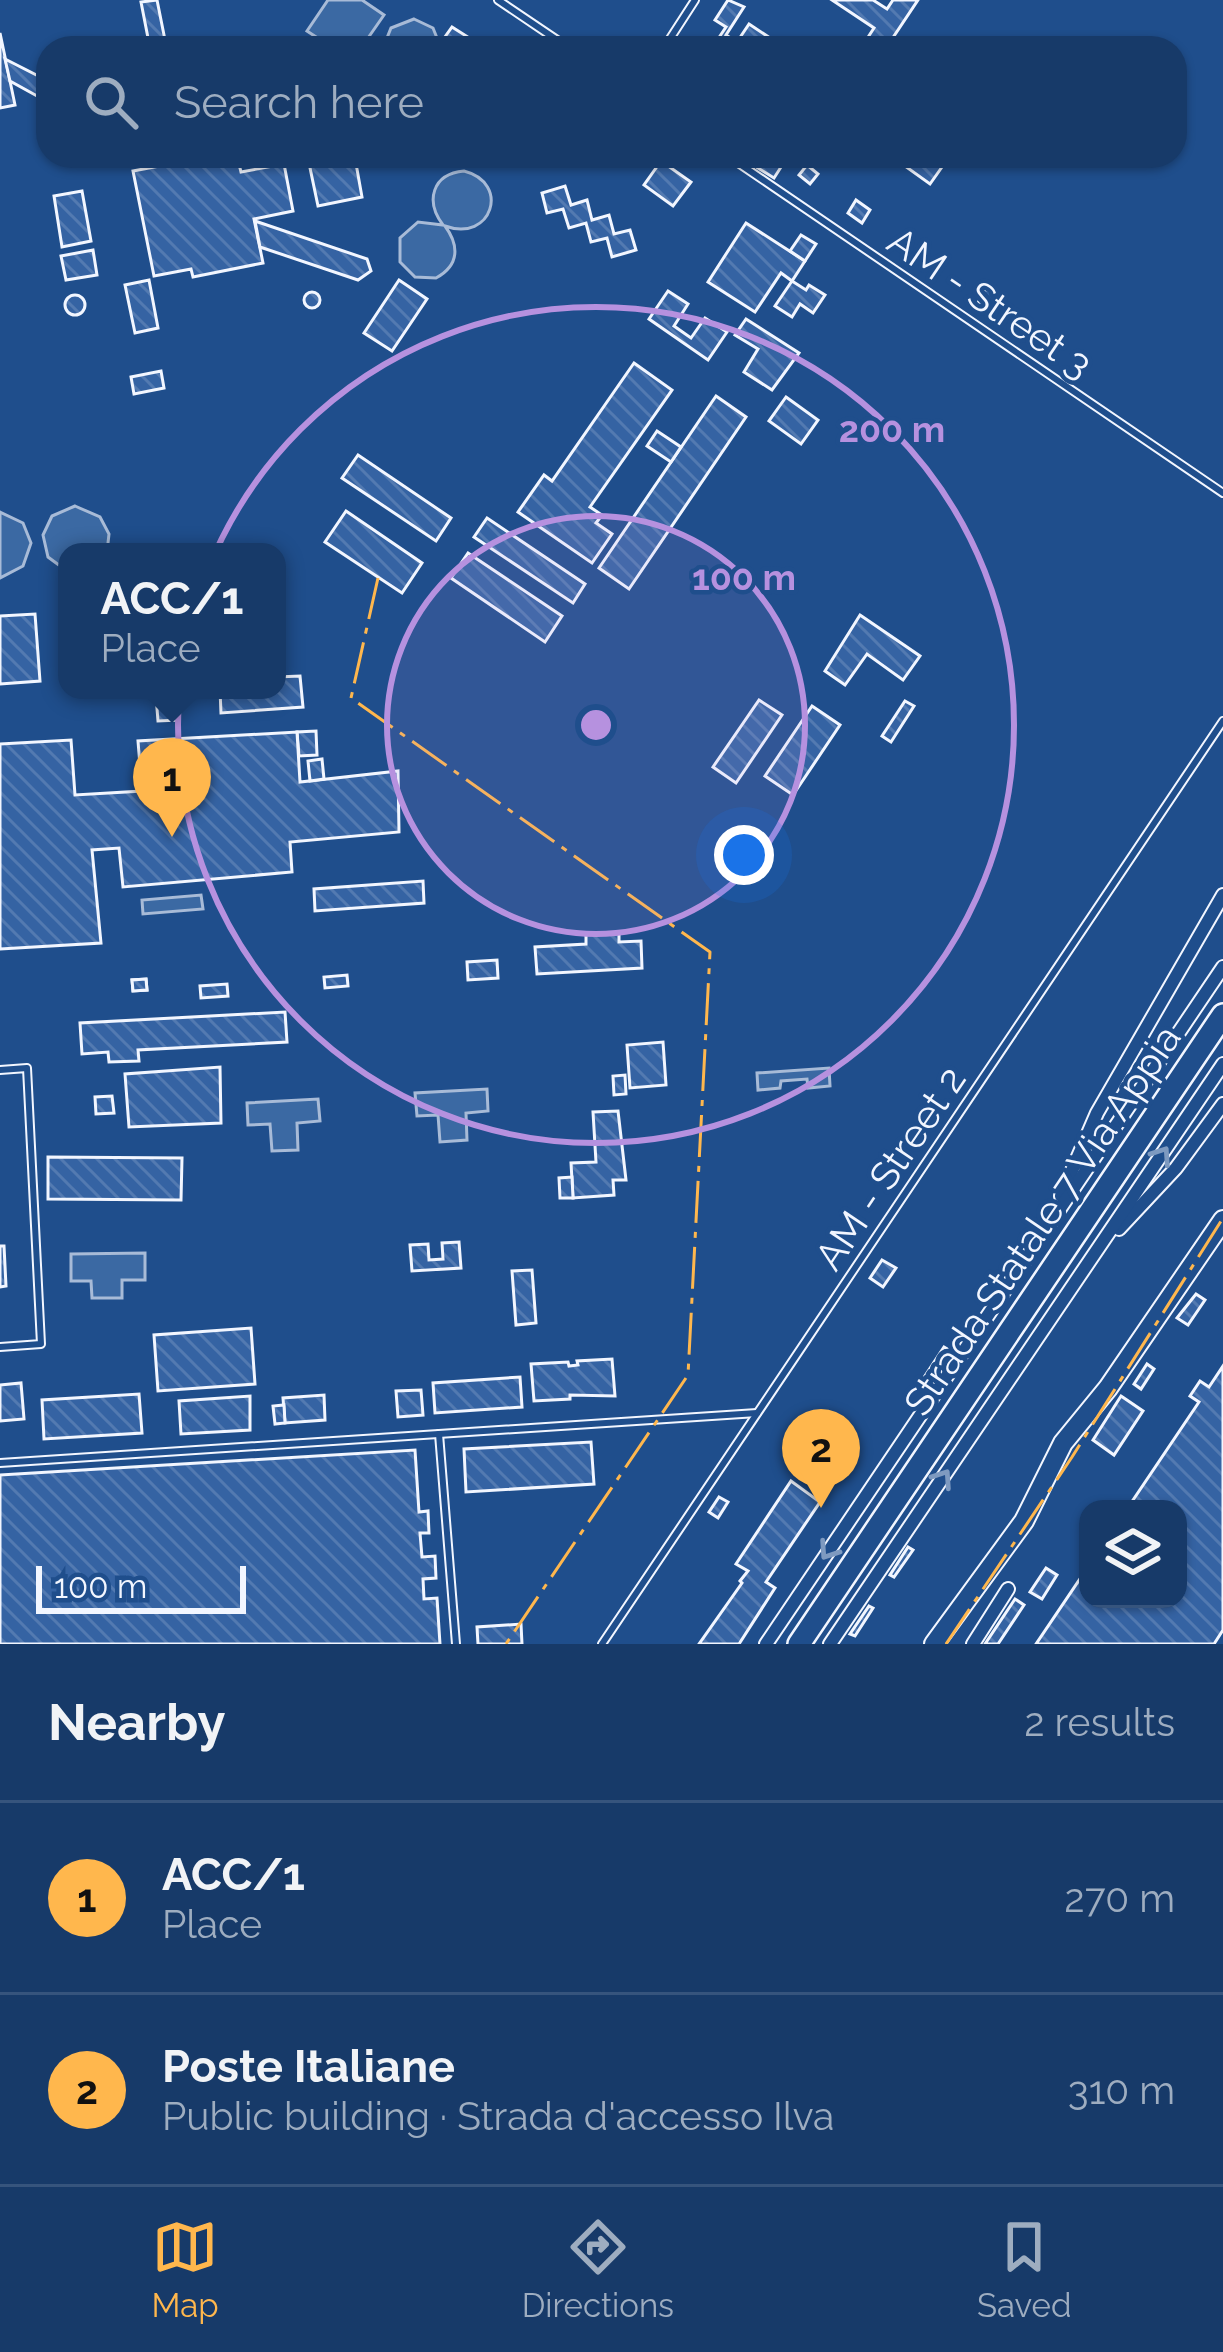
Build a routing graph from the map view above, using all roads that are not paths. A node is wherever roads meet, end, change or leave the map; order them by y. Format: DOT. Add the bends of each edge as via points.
graph roads {
  1 [pos="498,0"];
  2 [pos="695,0"];
  3 [pos="550,36"];
  4 [pos="672,36"];
  5 [pos="746,168"];
  6 [pos="1223,493"];
  7 [pos="1223,722"];
  8 [pos="1223,895"];
  9 [pos="1223,967"];
  10 [pos="1223,1015"];
  11 [pos="1223,1064"];
  12 [pos="0,1070"];
  13 [pos="1223,1104"];
  14 [pos="1223,1220"];
  15 [pos="1049,1225"];
  16 [pos="1090,1261"];
  17 [pos="0,1346"];
  18 [pos="757,1413"];
  19 [pos="439,1434"];
  20 [pos="0,1463"];
  21 [pos="1008,1589"];
  22 [pos="456,1644"];
  23 [pos="602,1644"];
  24 [pos="766,1644"];
  25 [pos="800,1644"];
  26 [pos="830,1644"];
  27 [pos="934,1644"];
  28 [pos="973,1644"];
  1 -- 3 [label="lane"];
  2 -- 4 [label="lane"];
  5 -- 6 [label="lane, AM - Street 3"];
  7 -- 18 [label="lane, AM - Street 2"];
  8 -- 15 [label="street" via="1097,1113"];
  9 -- 15 [label="street"];
  10 -- 25 [label="main road, Strada Statale 7 Via Appia"];
  16 -- 11 [label="street, one-way"];
  12 -- 17 [label="lane" via="27,1068 41,1344"];
  13 -- 16 [label="street"];
  14 -- 27 [label="street" via="1063,1444 1024,1521"];
  15 -- 24 [label="street, one-way"];
  26 -- 16 [label="street, one-way"];
  18 -- 19 [label="lane"];
  18 -- 23 [label="lane, AM - Street 2"];
  19 -- 20 [label="lane"];
  19 -- 22 [label="lane"];
  21 -- 28 [label="street"];
}
